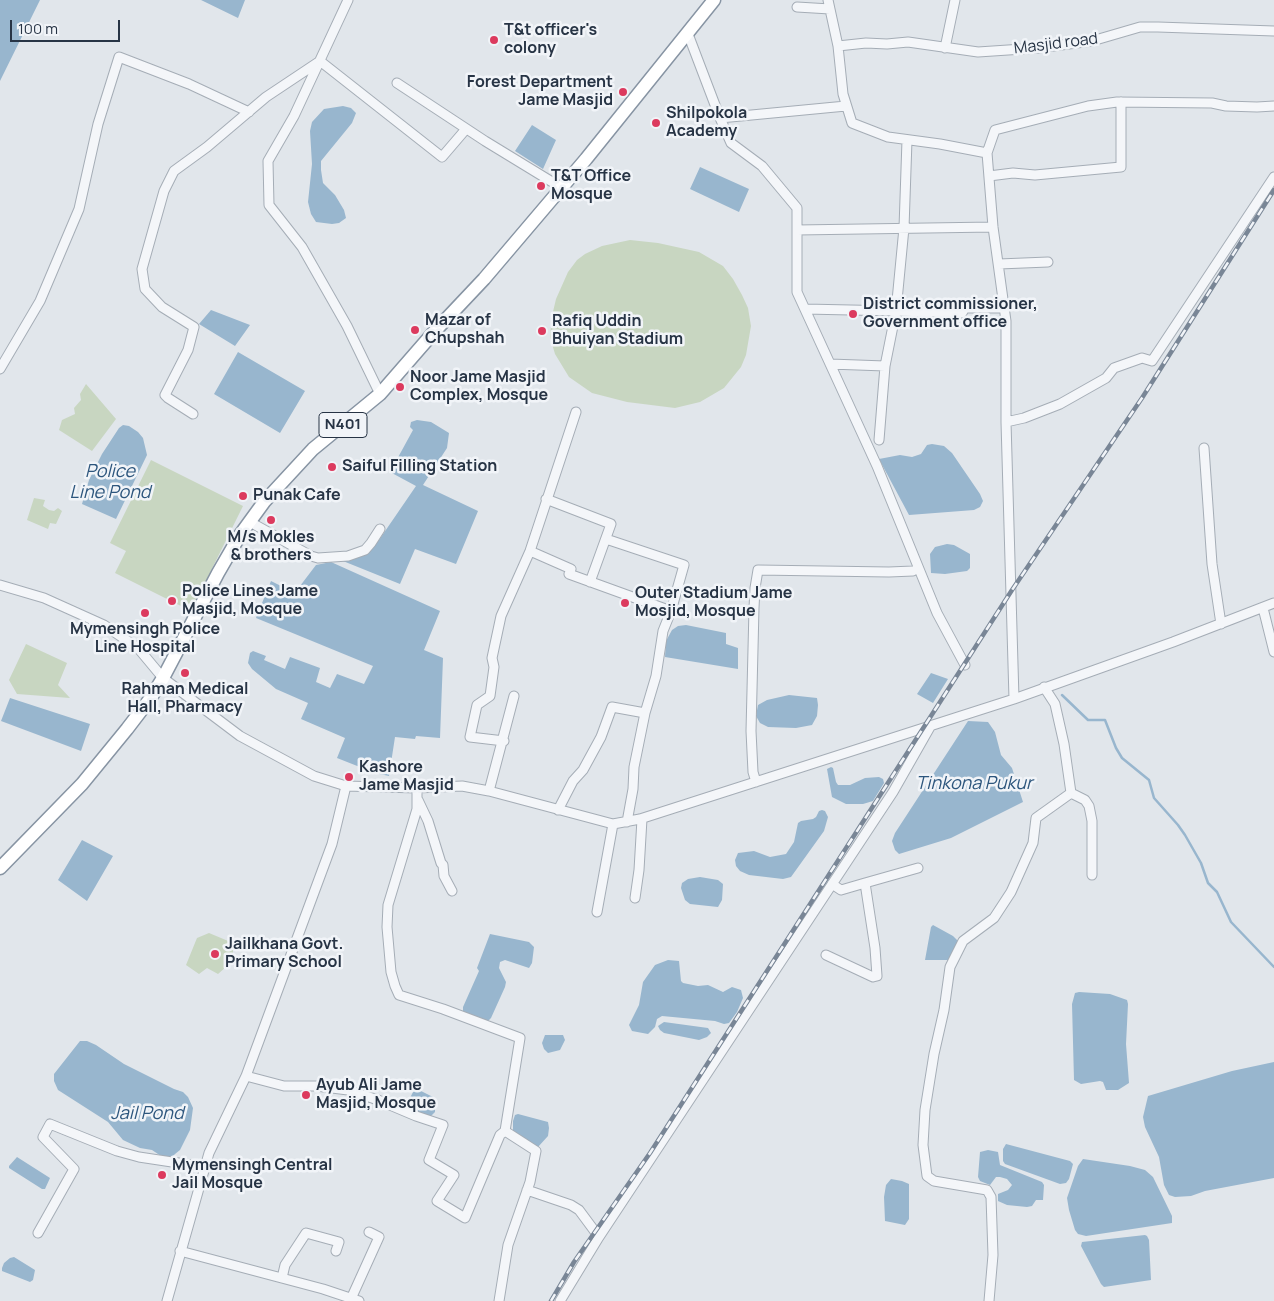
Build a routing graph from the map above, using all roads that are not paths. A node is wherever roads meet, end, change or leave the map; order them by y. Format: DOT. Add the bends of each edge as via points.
graph roads {
  1 [pos="348,0"];
  2 [pos="714,0"];
  3 [pos="955,0"];
  4 [pos="829,5"];
  5 [pos="796,7"];
  6 [pos="1274,31"];
  7 [pos="688,34"];
  8 [pos="838,46"];
  9 [pos="944,48"];
  10 [pos="320,61"];
  11 [pos="397,83"];
  12 [pos="1122,102"];
  13 [pos="846,106"];
  14 [pos="1274,106"];
  15 [pos="249,112"];
  16 [pos="720,118"];
  17 [pos="466,128"];
  18 [pos="907,140"];
  19 [pos="987,152"];
  20 [pos="989,176"];
  21 [pos="1274,177"];
  22 [pos="562,188"];
  23 [pos="993,227"];
  24 [pos="904,228"];
  25 [pos="797,230"];
  26 [pos="1048,262"];
  27 [pos="998,264"];
  28 [pos="1005,308"];
  29 [pos="805,309"];
  30 [pos="896,311"];
  31 [pos="830,364"];
  32 [pos="885,366"];
  33 [pos="0,368"];
  34 [pos="380,394"];
  35 [pos="576,412"];
  36 [pos="193,414"];
  37 [pos="1006,422"];
  38 [pos="879,440"];
  39 [pos="1204,448"];
  40 [pos="546,499"];
  41 [pos="250,522"];
  42 [pos="380,529"];
  43 [pos="606,539"];
  44 [pos="530,551"];
  45 [pos="913,571"];
  46 [pos="590,582"];
  47 [pos="0,585"];
  48 [pos="1274,603"];
  49 [pos="1263,608"];
  50 [pos="671,611"];
  51 [pos="1220,624"];
  52 [pos="1274,652"];
  53 [pos="965,665"];
  54 [pos="163,678"];
  55 [pos="1044,687"];
  56 [pos="514,696"];
  57 [pos="1014,699"];
  58 [pos="645,713"];
  59 [pos="930,727"];
  60 [pos="504,741"];
  61 [pos="756,782"];
  62 [pos="346,786"];
  63 [pos="489,791"];
  64 [pos="417,793"];
  65 [pos="1071,793"];
  66 [pos="558,810"];
  67 [pos="642,819"];
  68 [pos="627,822"];
  69 [pos="613,824"];
  70 [pos="1,866"];
  71 [pos="918,868"];
  72 [pos="1092,875"];
  73 [pos="865,883"];
  74 [pos="832,884"];
  75 [pos="452,891"];
  76 [pos="635,898"];
  77 [pos="597,912"];
  78 [pos="826,955"];
  79 [pos="246,1076"];
  80 [pos="505,1131"];
  81 [pos="205,1167"];
  82 [pos="527,1190"];
  83 [pos="369,1232"];
  84 [pos="38,1233"];
  85 [pos="600,1237"];
  86 [pos="336,1250"];
  87 [pos="180,1251"];
  88 [pos="282,1278"];
  89 [pos="353,1300"];
  90 [pos="167,1301"];
  91 [pos="499,1301"];
  92 [pos="560,1301"];
  93 [pos="989,1301"];
  1 -- 10 [label="street"];
  2 -- 7 [label="highway, N401"];
  3 -- 9 [label="street"];
  4 -- 5 [label="street"];
  4 -- 8 [label="street"];
  6 -- 9 [label="street, Masjid road" via="1158,26 1092,41 1038,48 978,52"];
  7 -- 16 [label="street"];
  7 -- 22 [label="highway, N401"];
  8 -- 9 [label="street, Masjid road" via="908,42"];
  8 -- 13 [label="street"];
  10 -- 15 [label="street"];
  10 -- 17 [label="street" via="442,157"];
  10 -- 34 [label="street" via="268,161 269,205 302,247"];
  11 -- 17 [label="street"];
  12 -- 14 [label="street"];
  12 -- 19 [label="street" via="1088,106 995,130"];
  12 -- 20 [label="street" via="1120,167"];
  13 -- 16 [label="street"];
  13 -- 18 [label="street" via="852,123 888,137"];
  15 -- 33 [label="street" via="189,84 119,58 98,124 79,209 40,301"];
  15 -- 36 [label="street" via="174,171 164,191 142,269 145,289 162,307 194,327 188,350 165,395"];
  16 -- 25 [label="street" via="731,143 762,166 798,208"];
  17 -- 22 [label="street"];
  18 -- 19 [label="street"];
  18 -- 24 [label="street"];
  19 -- 20 [label="street"];
  20 -- 23 [label="street"];
  21 -- 37 [label="street" via="1152,361 1142,358 1114,368 1106,378 1060,404"];
  22 -- 34 [label="highway, N401"];
  23 -- 24 [label="street"];
  23 -- 27 [label="street"];
  24 -- 25 [label="street"];
  24 -- 30 [label="street"];
  25 -- 29 [label="street" via="798,292"];
  26 -- 27 [label="street"];
  27 -- 28 [label="street"];
  28 -- 30 [label="street" via="966,308 962,313"];
  28 -- 37 [label="street"];
  29 -- 30 [label="street"];
  29 -- 31 [label="street"];
  30 -- 32 [label="street"];
  31 -- 32 [label="street"];
  31 -- 53 [label="street" via="877,466 937,613"];
  32 -- 38 [label="street"];
  34 -- 41 [label="highway, N401" via="313,449"];
  35 -- 40 [label="street"];
  37 -- 57 [label="street"];
  39 -- 51 [label="street" via="1212,564"];
  40 -- 43 [label="street" via="611,524"];
  40 -- 44 [label="street"];
  41 -- 42 [label="street" via="318,558 348,556 365,550"];
  41 -- 54 [label="highway, N401" via="218,573"];
  43 -- 46 [label="street"];
  43 -- 50 [label="street" via="684,566"];
  44 -- 46 [label="street" via="571,569 569,574"];
  44 -- 60 [label="street" via="501,616 492,658 490,696 477,705 470,737"];
  45 -- 61 [label="street" via="758,570 754,601 751,731"];
  46 -- 50 [label="street"];
  47 -- 54 [label="street" via="44,598 104,624 138,648"];
  48 -- 49 [label="street"];
  49 -- 51 [label="street"];
  49 -- 52 [label="street"];
  50 -- 58 [label="street" via="663,631 656,676"];
  51 -- 55 [label="street"];
  54 -- 62 [label="street" via="240,736 314,776"];
  54 -- 70 [label="highway, N401" via="127,730 82,784"];
  55 -- 57 [label="street"];
  55 -- 65 [label="street" via="1055,704"];
  56 -- 60 [label="street"];
  57 -- 59 [label="street"];
  58 -- 66 [label="street" via="612,707 583,770 573,781"];
  58 -- 68 [label="street"];
  59 -- 61 [label="street"];
  59 -- 74 [label="street" via="893,792"];
  60 -- 63 [label="street"];
  61 -- 67 [label="street"];
  62 -- 64 [label="street"];
  62 -- 79 [label="street" via="332,844"];
  63 -- 64 [label="street" via="462,786"];
  63 -- 66 [label="street"];
  64 -- 75 [label="street"];
  64 -- 80 [label="street" via="417,809 388,905 391,972 399,995 520,1038"];
  65 -- 72 [label="street" via="1086,800 1089,806"];
  65 -- 93 [label="street" via="1036,818 1033,843 1011,892 994,918 963,942 950,966 932,1064 925,1110 925,1171 934,1181 987,1190 991,1198 993,1255"];
  66 -- 69 [label="street"];
  67 -- 68 [label="street"];
  67 -- 76 [label="street"];
  68 -- 69 [label="street"];
  69 -- 77 [label="street"];
  71 -- 73 [label="street"];
  73 -- 74 [label="street" via="841,890"];
  73 -- 78 [label="street" via="877,976"];
  74 -- 85 [label="street"];
  79 -- 80 [label="street" via="284,1086 348,1090 443,1125 429,1160 454,1176 437,1201 465,1218 500,1135"];
  79 -- 81 [label="street"];
  80 -- 82 [label="street" via="536,1151"];
  81 -- 84 [label="street" via="139,1157 50,1124 43,1137 74,1169"];
  81 -- 87 [label="street"];
  82 -- 85 [label="street" via="580,1210"];
  82 -- 91 [label="street" via="508,1245"];
  83 -- 89 [label="street" via="379,1237"];
  85 -- 92 [label="street"];
  86 -- 88 [label="street" via="339,1242 306,1233 285,1265"];
  87 -- 88 [label="street"];
  87 -- 90 [label="street"];
  88 -- 89 [label="street"];
}
